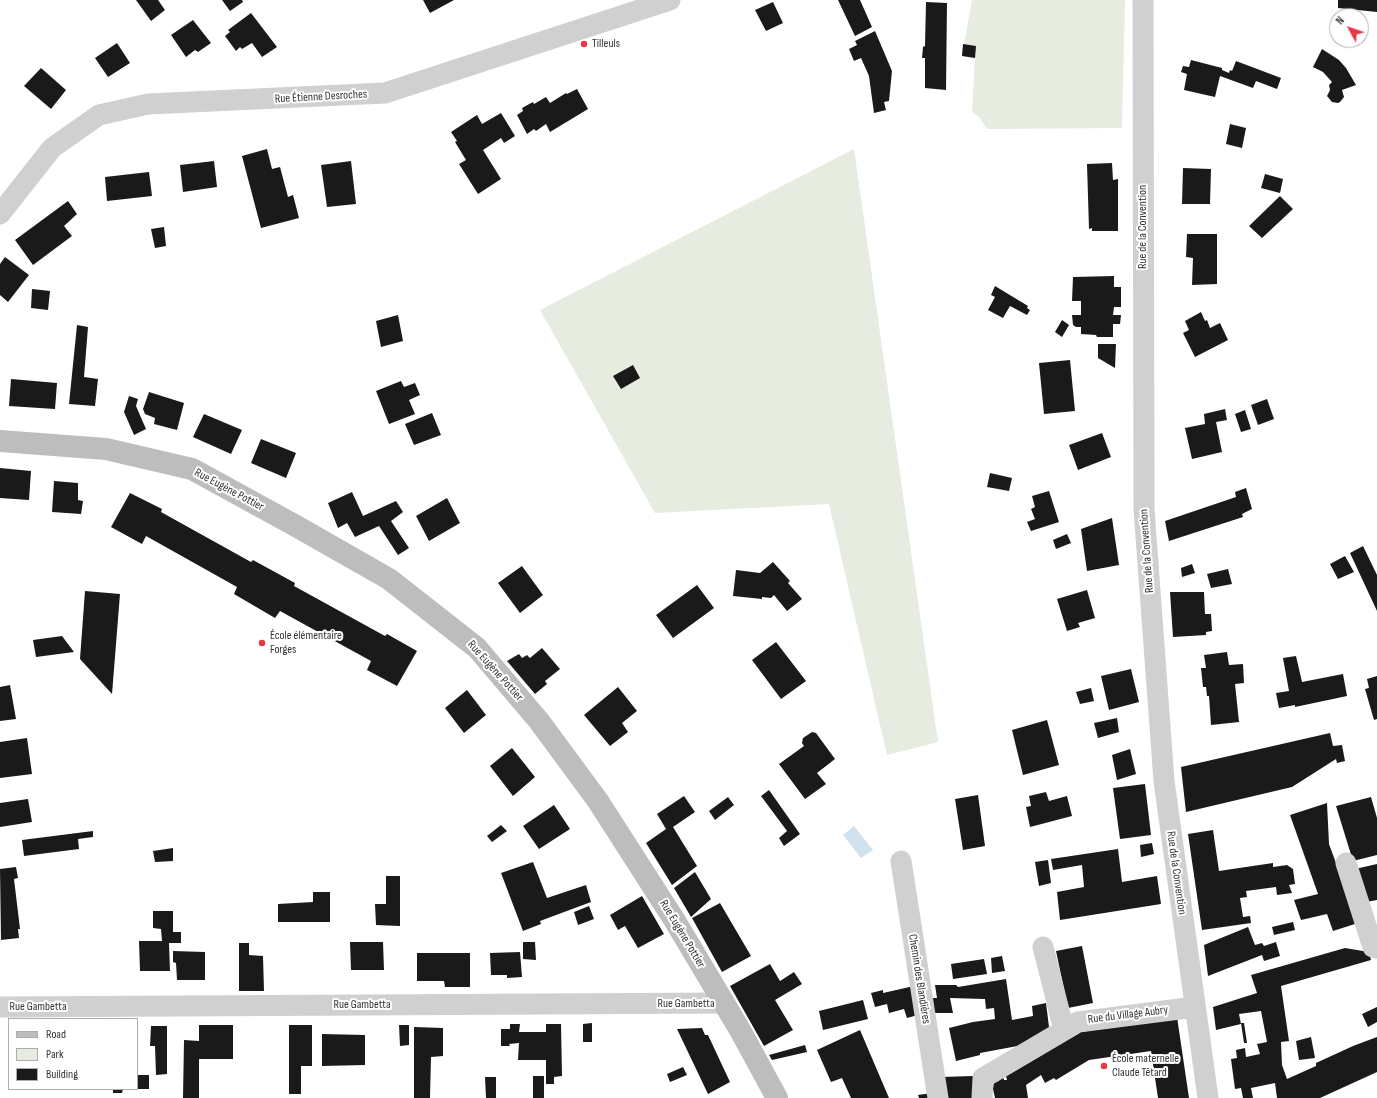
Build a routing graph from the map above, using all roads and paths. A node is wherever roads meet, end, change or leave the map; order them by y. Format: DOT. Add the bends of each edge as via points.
graph roads {
  1 [pos="670,0"];
  2 [pos="1143,0"];
  3 [pos="0,214"];
  4 [pos="0,441"];
  5 [pos="901,861"];
  6 [pos="1346,863"];
  7 [pos="1043,947"];
  8 [pos="1377,948"];
  9 [pos="724,1003"];
  10 [pos="1195,1007"];
  11 [pos="0,1008"];
  12 [pos="1064,1030"];
  13 [pos="777,1098"];
  14 [pos="938,1098"];
  15 [pos="982,1098"];
  16 [pos="1208,1098"];
  1 -- 3 [label="street, Rue Étienne Desroches" via="385,93 148,104 99,115 52,148"];
  2 -- 10 [label="street, Rue de la Convention" via="1144,509 1164,781"];
  4 -- 9 [label="street, Rue Eugène Pottier" via="106,449 192,469 389,579 477,648 539,721 598,801"];
  5 -- 14 [label="street, Chemin des Blandières"];
  6 -- 8 [label="street" via="1373,947"];
  7 -- 12 [label="street"];
  9 -- 11 [label="street, Rue Gambetta"];
  9 -- 13 [label="street, Rue Eugène Pottier"];
  10 -- 12 [label="street, Rue du Village Aubry" via="1078,1022"];
  10 -- 16 [label="street, Rue de la Convention"];
  12 -- 15 [label="street, Rue du Village Aubry" via="983,1078"];
}
